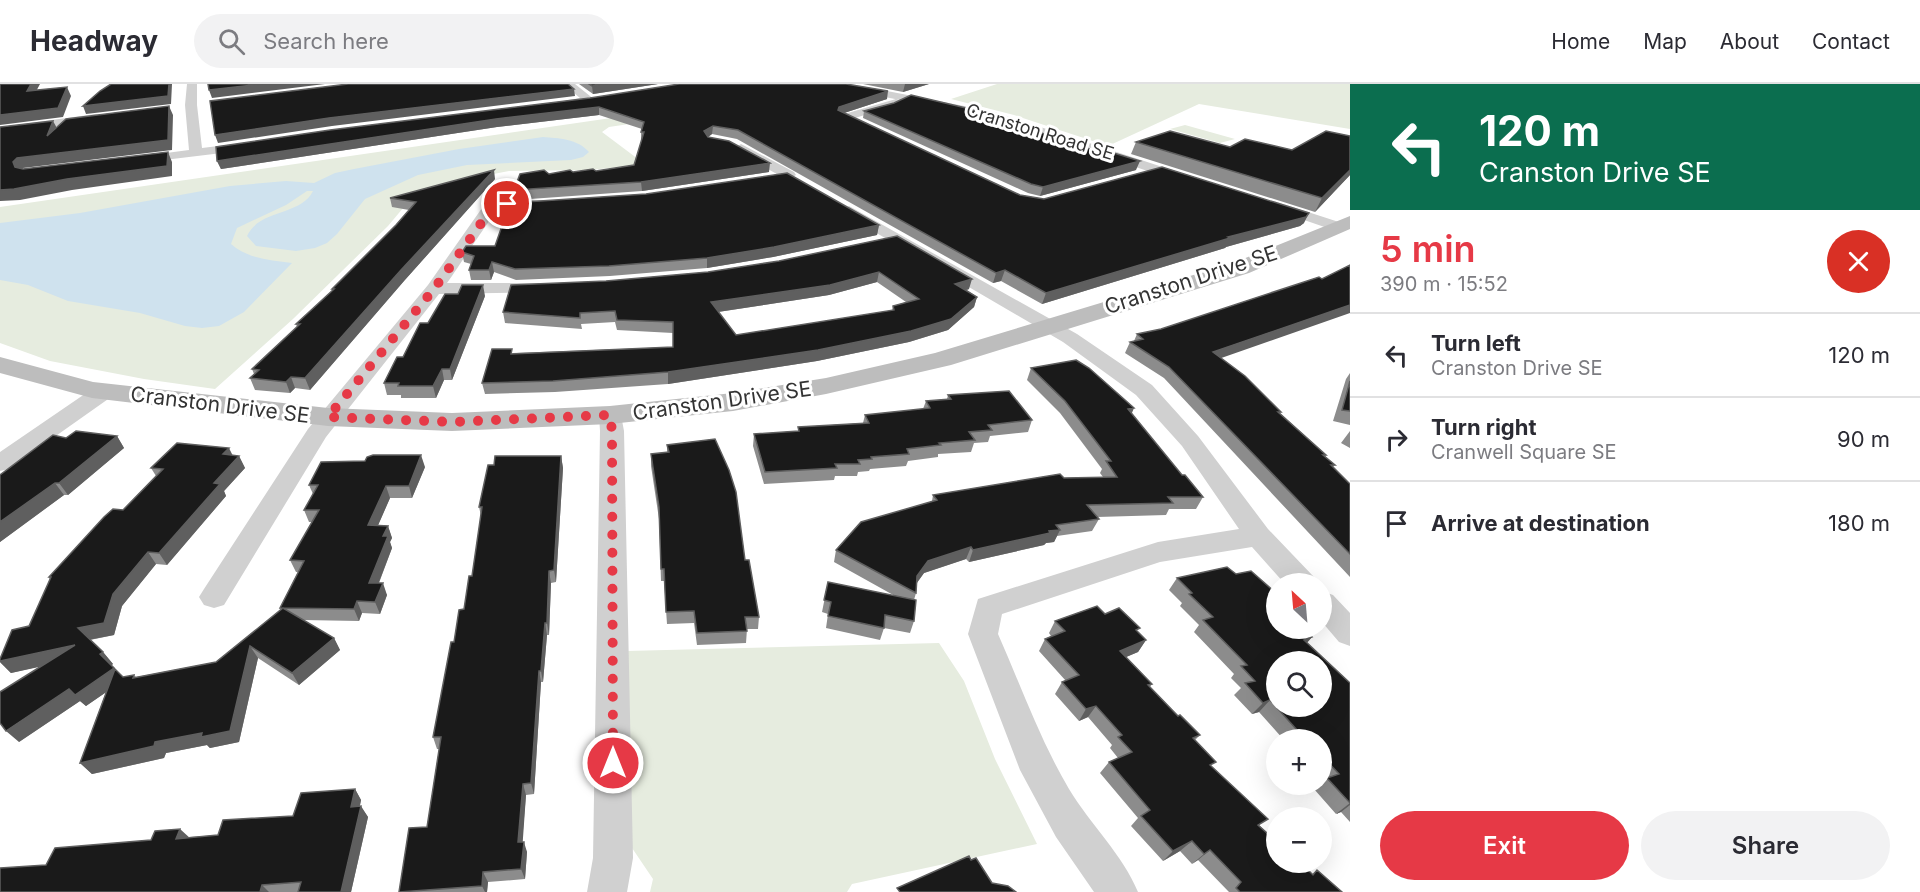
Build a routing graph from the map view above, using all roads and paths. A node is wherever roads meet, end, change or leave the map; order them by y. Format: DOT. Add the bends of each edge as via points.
graph roads {
  1 [pos="192,84"];
  2 [pos="568,84"];
  3 [pos="832,84"];
  4 [pos="908,97"];
  5 [pos="553,105"];
  6 [pos="113,115"];
  7 [pos="0,131"];
  8 [pos="889,137"];
  9 [pos="262,144"];
  10 [pos="733,144"];
  11 [pos="196,153"];
  12 [pos="120,163"];
  13 [pos="1159,170"];
  14 [pos="1139,175"];
  15 [pos="766,180"];
  16 [pos="1201,184"];
  17 [pos="562,203"];
  18 [pos="837,204"];
  19 [pos="1258,204"];
  20 [pos="1344,232"];
  21 [pos="895,238"];
  22 [pos="873,243"];
  23 [pos="562,288"];
  24 [pos="434,289"];
  25 [pos="1059,332"];
  26 [pos="0,365"];
  27 [pos="0,387"];
  28 [pos="103,392"];
  29 [pos="78,409"];
  30 [pos="611,423"];
  31 [pos="322,426"];
  32 [pos="0,463"];
  33 [pos="1258,536"];
  34 [pos="1293,573"];
  35 [pos="214,597"];
  36 [pos="1332,614"];
  37 [pos="1350,633"];
  38 [pos="607,892"];
  39 [pos="1118,892"];
  1 -- 11 [label="street"];
  2 -- 5 [label="street" via="595,99"];
  3 -- 4 [label="street, Cranston Road SE"];
  4 -- 8 [label="street" via="845,117"];
  4 -- 13 [label="street, Cranston Road SE" via="991,114"];
  6 -- 7 [label="street"];
  9 -- 11 [label="street"];
  10 -- 15 [label="street" via="794,178"];
  11 -- 12 [label="street"];
  13 -- 14 [label="street"];
  13 -- 16 [label="street, Cranston Road SE"];
  17 -- 24 [label="street" via="507,204 487,211"];
  18 -- 21 [label="street"];
  19 -- 20 [label="street"];
  20 -- 25 [label="street, Cranston Drive SE" via="1255,280"];
  21 -- 22 [label="street"];
  21 -- 25 [label="street"];
  23 -- 24 [label="street"];
  24 -- 31 [label="street"];
  25 -- 30 [label="street, Cranston Drive SE" via="958,373 856,398 739,418"];
  25 -- 33 [label="street" via="1144,390 1190,441"];
  26 -- 28 [label="street, Cranston Drive SE"];
  27 -- 29 [label="street, Cranston Drive SE"];
  28 -- 29 [label="street"];
  28 -- 31 [label="street, Cranston Drive SE"];
  29 -- 31 [label="street, Cranston Drive SE"];
  29 -- 32 [label="street"];
  30 -- 31 [label="street, Cranston Drive SE" via="454,438"];
  30 -- 38 [label="street" via="613,858"];
  31 -- 35 [label="street"];
  33 -- 34 [label="street"];
  33 -- 39 [label="street" via="1158,552 989,607 983,634 1038,770 1069,824"];
  36 -- 37 [label="street"];
}
